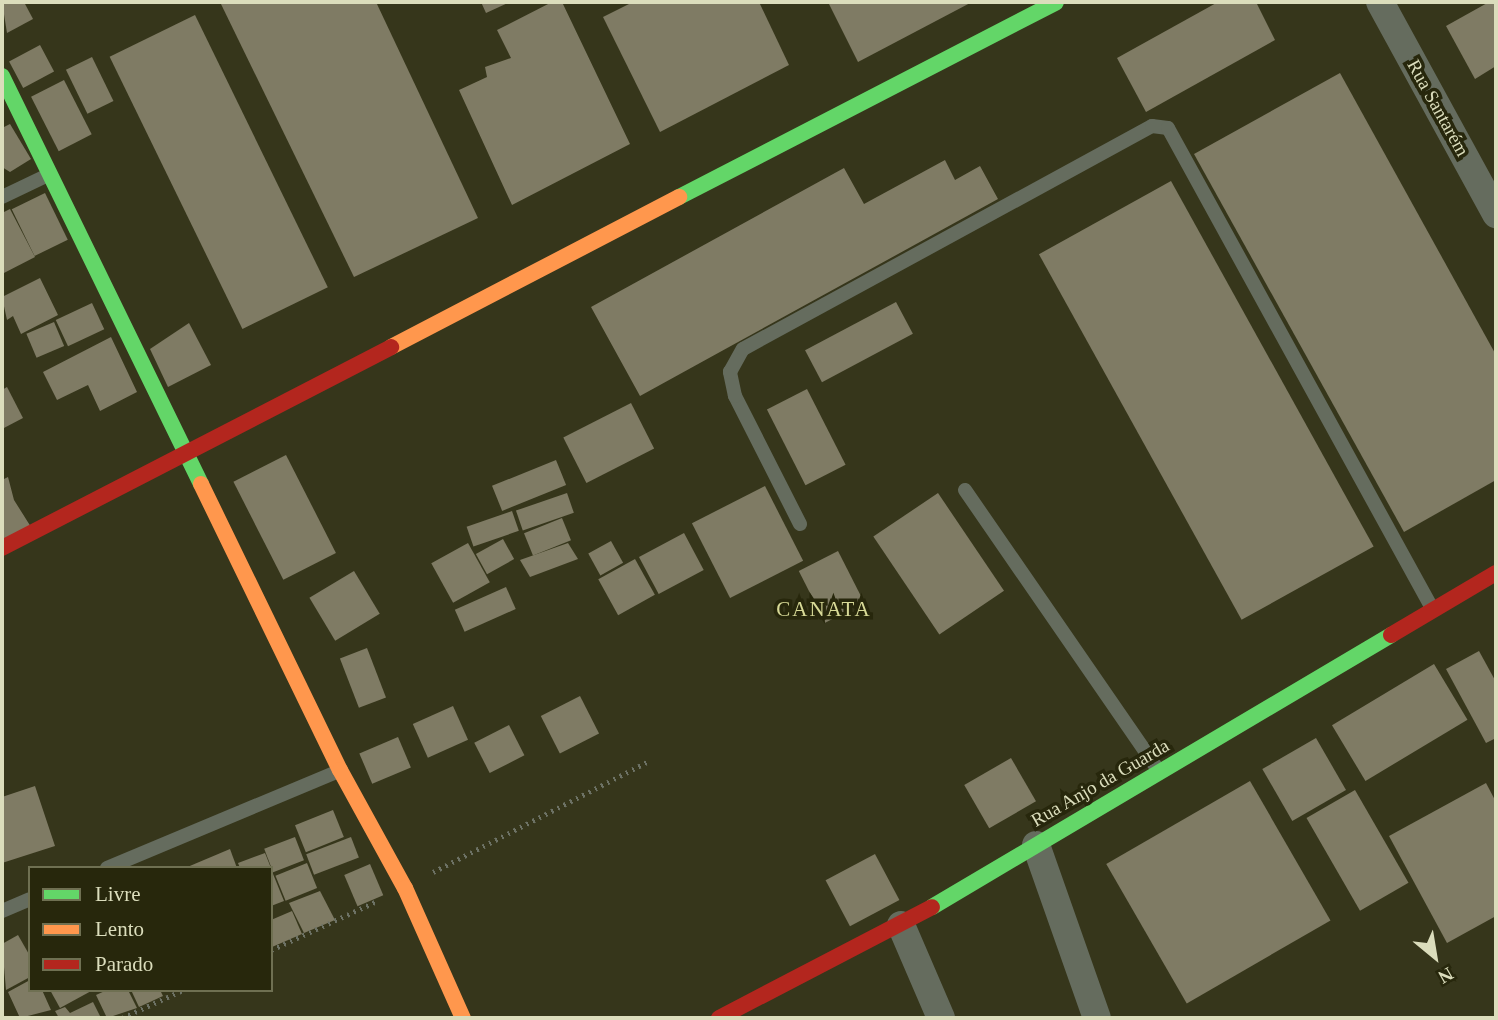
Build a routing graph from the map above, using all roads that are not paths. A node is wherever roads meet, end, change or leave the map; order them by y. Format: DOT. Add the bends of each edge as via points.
graph roads {
  1 [pos="1056,2"];
  2 [pos="1380,2"];
  3 [pos="2,76"];
  4 [pos="49,175"];
  5 [pos="2,197"];
  6 [pos="1496,214"];
  7 [pos="186,451"];
  8 [pos="965,490"];
  9 [pos="800,524"];
  10 [pos="2,548"];
  11 [pos="1496,575"];
  12 [pos="1434,611"];
  13 [pos="340,770"];
  14 [pos="1160,772"];
  15 [pos="1036,845"];
  16 [pos="112,866"];
  17 [pos="28,900"];
  18 [pos="2,911"];
  19 [pos="901,925"];
  20 [pos="463,1018"];
  21 [pos="719,1018"];
  22 [pos="941,1018"];
  23 [pos="1097,1018"];
  1 -- 7 [label="street"];
  2 -- 6 [label="street, Rua Santarém"];
  3 -- 4 [label="street"];
  4 -- 5 [label="lane"];
  4 -- 7 [label="street"];
  7 -- 10 [label="street"];
  7 -- 13 [label="street"];
  8 -- 14 [label="lane"];
  9 -- 12 [label="lane" via="735,396 730,372 743,349 1152,127 1168,128"];
  11 -- 12 [label="street, Rua Anjo da Guarda"];
  12 -- 14 [label="street, Rua Anjo da Guarda"];
  13 -- 16 [label="lane"];
  13 -- 20 [label="street" via="405,888"];
  14 -- 15 [label="street, Rua Anjo da Guarda"];
  15 -- 19 [label="street, Rua Anjo da Guarda"];
  15 -- 23 [label="street"];
  17 -- 18 [label="lane"];
  19 -- 21 [label="street, Rua Anjo da Guarda"];
  19 -- 22 [label="street"];
}
